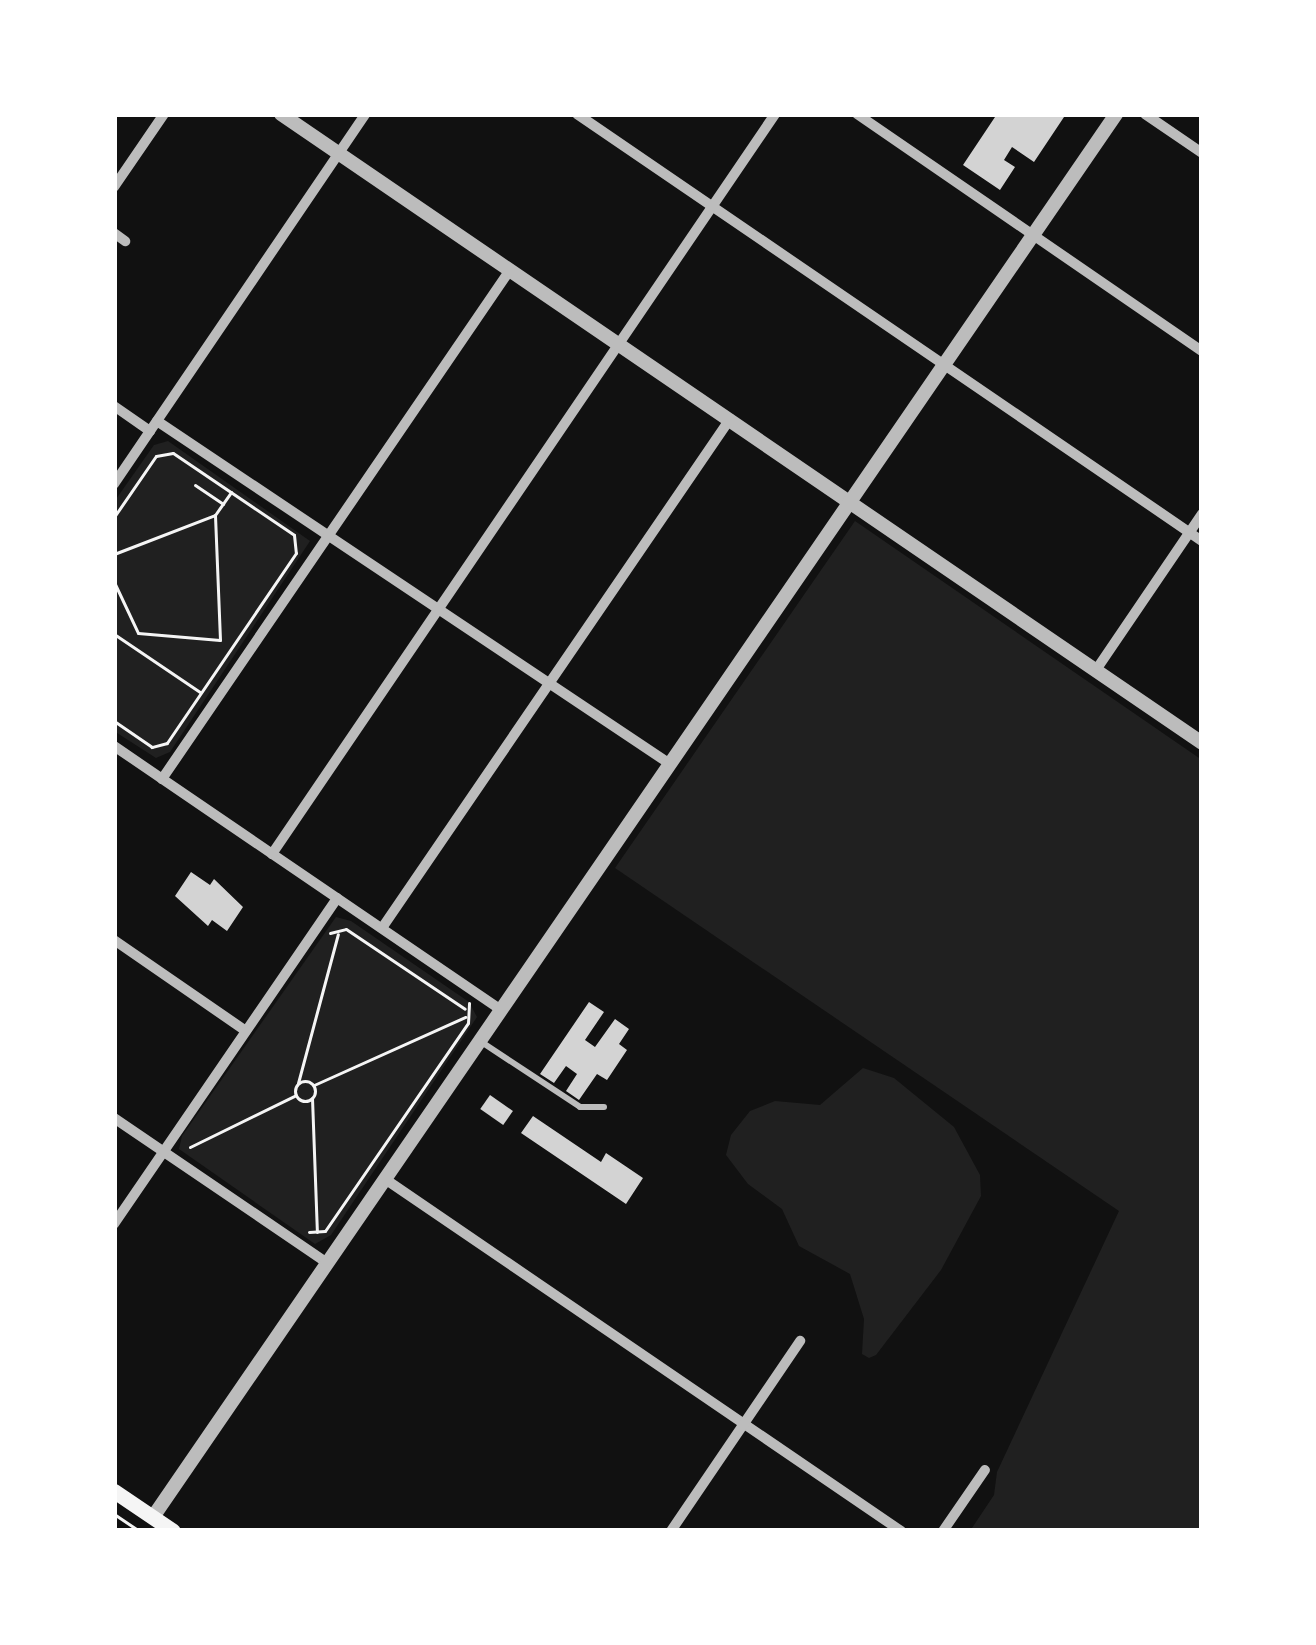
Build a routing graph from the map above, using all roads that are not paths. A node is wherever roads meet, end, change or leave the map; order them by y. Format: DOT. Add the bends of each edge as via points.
graph roads {
  1 [pos="164,114"];
  2 [pos="280,114"];
  3 [pos="365,114"];
  4 [pos="577,114"];
  5 [pos="775,114"];
  6 [pos="857,114"];
  7 [pos="1116,114"];
  8 [pos="1145,114"];
  9 [pos="338,153"];
  10 [pos="1202,153"];
  11 [pos="114,187"];
  12 [pos="712,207"];
  13 [pos="1033,235"];
  14 [pos="510,270"];
  15 [pos="620,344"];
  16 [pos="1202,351"];
  17 [pos="944,364"];
  18 [pos="114,406"];
  19 [pos="730,419"];
  20 [pos="153,426"];
  21 [pos="114,484"];
  22 [pos="850,500"];
  23 [pos="1202,514"];
  24 [pos="1190,532"];
  25 [pos="328,535"];
  26 [pos="1202,541"];
  27 [pos="439,609"];
  28 [pos="1096,670"];
  29 [pos="549,683"];
  30 [pos="1202,743"];
  31 [pos="114,746"];
  32 [pos="670,764"];
  33 [pos="162,779"];
  34 [pos="272,854"];
  35 [pos="338,898"];
  36 [pos="382,928"];
  37 [pos="114,940"];
  38 [pos="501,1010"];
  39 [pos="246,1031"];
  40 [pos="480,1041"];
  41 [pos="604,1107"];
  42 [pos="114,1118"];
  43 [pos="164,1152"];
  44 [pos="385,1179"];
  45 [pos="114,1225"];
  46 [pos="327,1263"];
  47 [pos="800,1341"];
  48 [pos="744,1424"];
  49 [pos="985,1470"];
  50 [pos="114,1491"];
  51 [pos="153,1517"];
  52 [pos="173,1531"];
  53 [pos="671,1531"];
  54 [pos="902,1531"];
  55 [pos="943,1531"];
  1 -- 11 [label="street"];
  2 -- 9 [label="street"];
  3 -- 9 [label="street"];
  4 -- 12 [label="street"];
  5 -- 12 [label="street"];
  6 -- 13 [label="street"];
  7 -- 13 [label="street"];
  8 -- 10 [label="street"];
  9 -- 14 [label="street"];
  9 -- 20 [label="street"];
  12 -- 15 [label="street"];
  12 -- 17 [label="street"];
  13 -- 16 [label="street"];
  13 -- 17 [label="street"];
  14 -- 15 [label="street"];
  14 -- 25 [label="street"];
  15 -- 19 [label="street"];
  15 -- 27 [label="street"];
  17 -- 22 [label="street"];
  17 -- 24 [label="street"];
  18 -- 20 [label="street"];
  19 -- 22 [label="street"];
  19 -- 29 [label="street"];
  20 -- 21 [label="street"];
  20 -- 25 [label="street"];
  22 -- 28 [label="street"];
  22 -- 32 [label="street"];
  23 -- 24 [label="street"];
  24 -- 26 [label="street"];
  24 -- 28 [label="street"];
  25 -- 27 [label="street"];
  25 -- 33 [label="street"];
  27 -- 29 [label="street"];
  27 -- 34 [label="street"];
  28 -- 30 [label="street"];
  29 -- 32 [label="street"];
  29 -- 36 [label="street"];
  31 -- 33 [label="street"];
  32 -- 38 [label="street"];
  33 -- 34 [label="street"];
  34 -- 35 [label="street"];
  35 -- 36 [label="street"];
  35 -- 39 [label="street"];
  36 -- 38 [label="street"];
  37 -- 39 [label="street"];
  38 -- 40 [label="street"];
  39 -- 43 [label="street"];
  40 -- 41 [label="lane" via="576,1105"];
  40 -- 44 [label="street"];
  42 -- 43 [label="street"];
  43 -- 45 [label="street"];
  43 -- 46 [label="street"];
  44 -- 46 [label="street"];
  44 -- 48 [label="street"];
  46 -- 51 [label="street"];
  47 -- 48 [label="street"];
  48 -- 53 [label="street"];
  48 -- 54 [label="street"];
  49 -- 55 [label="street"];
  50 -- 51 [label="main road"];
  51 -- 52 [label="main road"];
}
